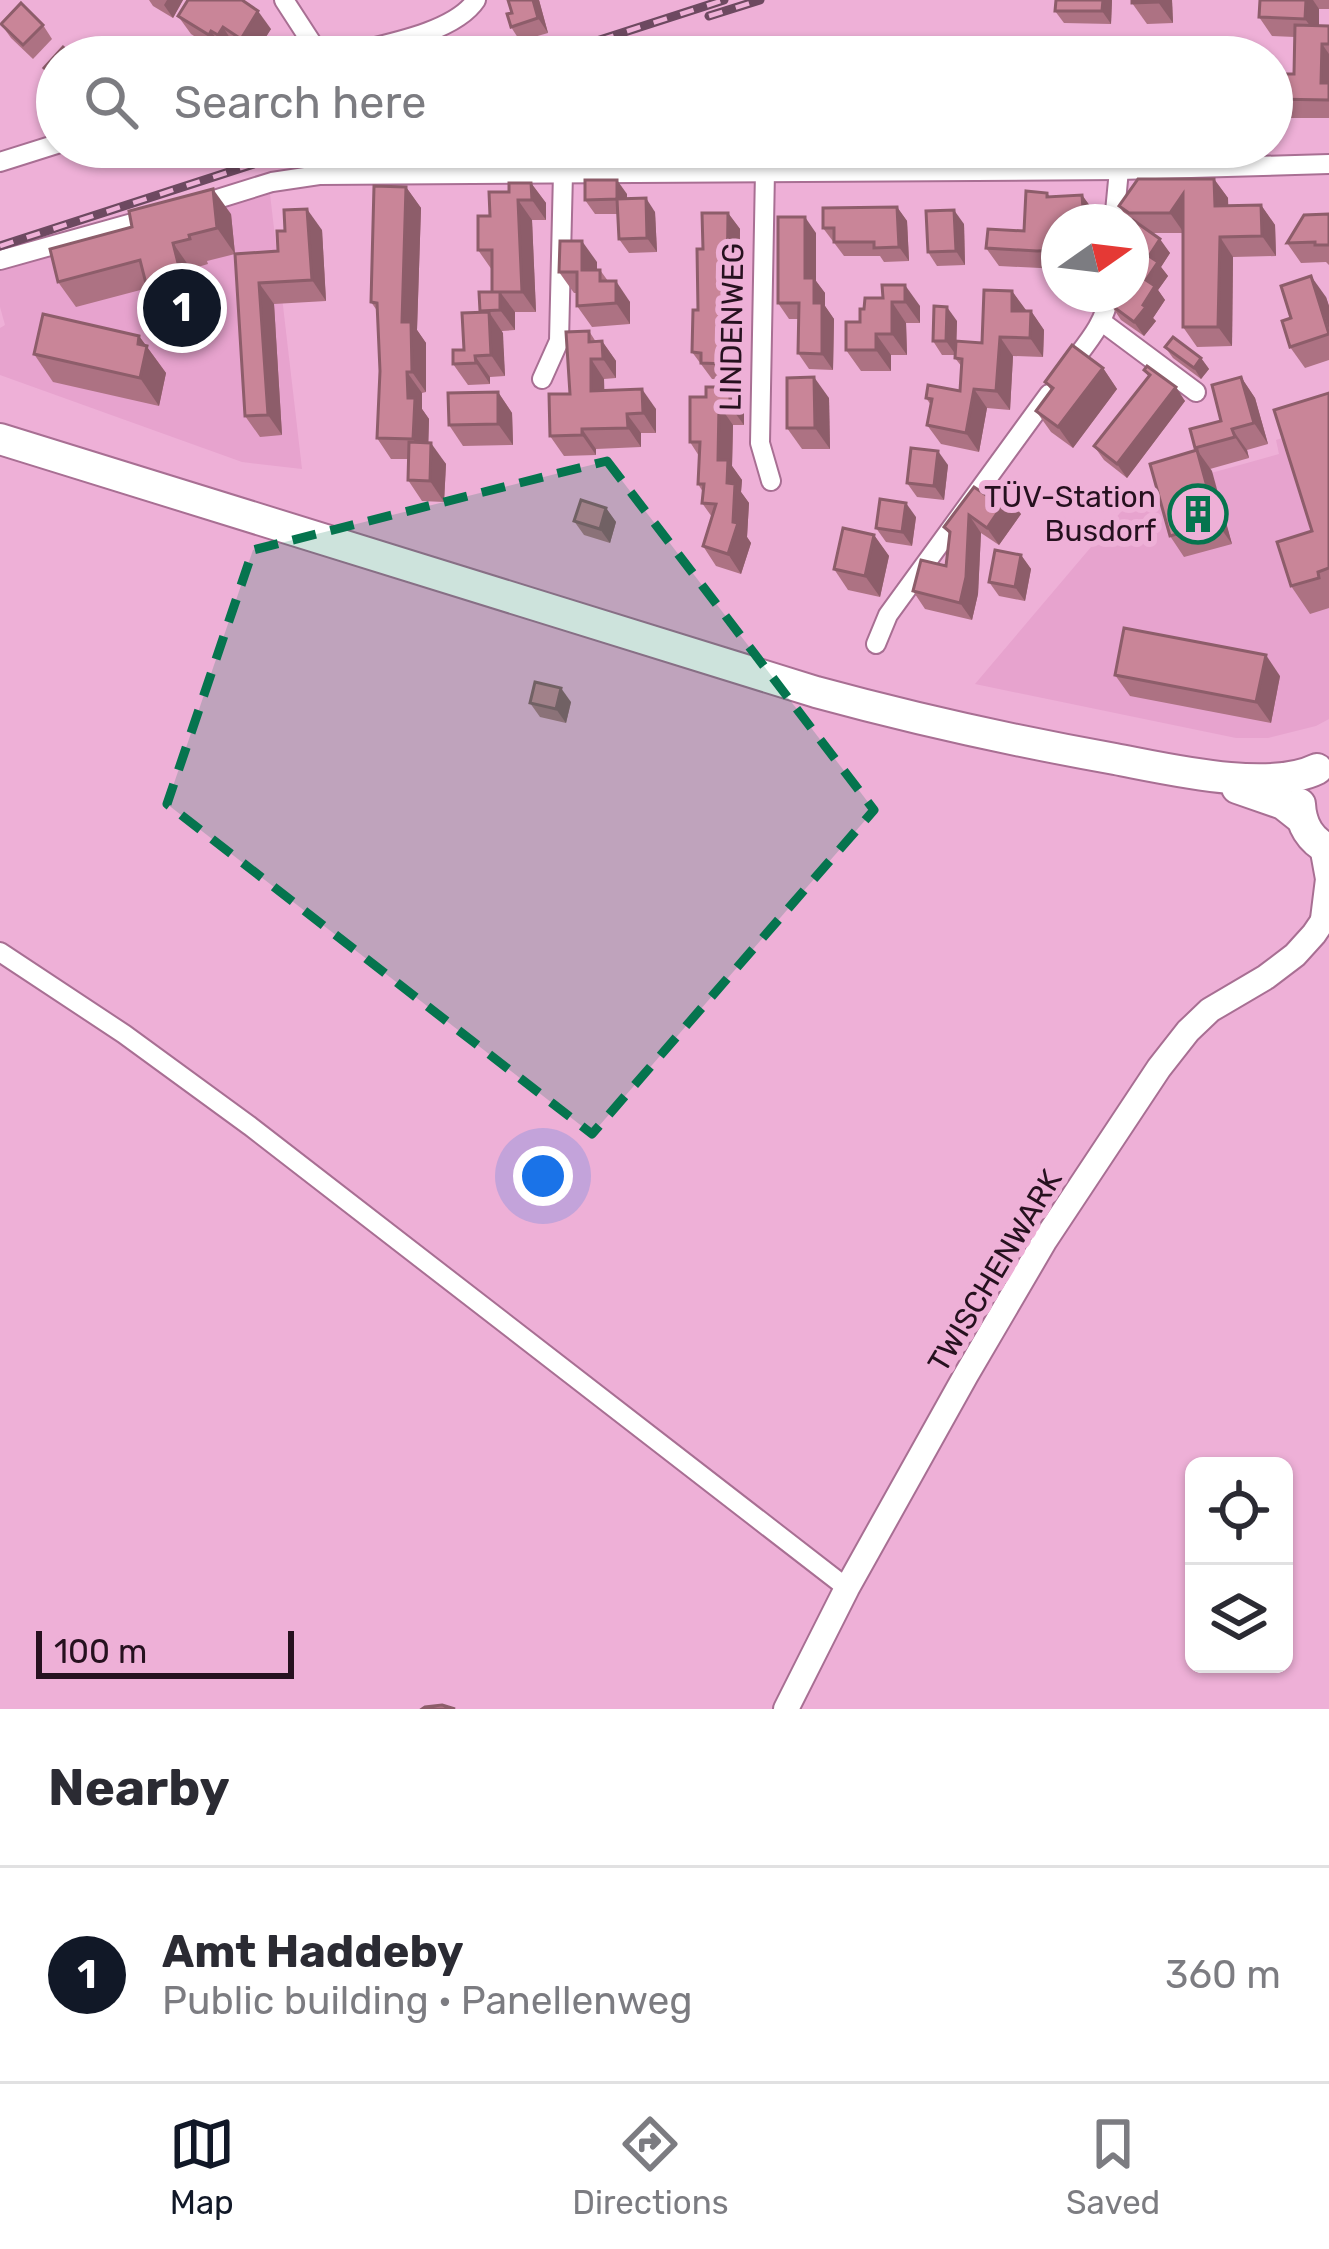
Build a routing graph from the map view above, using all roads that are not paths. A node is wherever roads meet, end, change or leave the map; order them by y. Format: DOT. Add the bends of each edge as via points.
graph roads {
  1 [pos="284,0"];
  2 [pos="472,6"];
  3 [pos="307,36"];
  4 [pos="412,36"];
  5 [pos="36,151"];
  6 [pos="0,162"];
  7 [pos="1329,164"];
  8 [pos="1293,165"];
  9 [pos="1189,168"];
  10 [pos="1119,170"];
  11 [pos="765,171"];
  12 [pos="562,173"];
  13 [pos="1116,204"];
  14 [pos="0,260"];
  15 [pos="1106,312"];
  16 [pos="1102,322"];
  17 [pos="542,380"];
  18 [pos="1196,392"];
  19 [pos="0,439"];
  20 [pos="771,481"];
  21 [pos="876,644"];
  22 [pos="1323,765"];
  23 [pos="1191,773"];
  24 [pos="1302,819"];
  25 [pos="1326,848"];
  26 [pos="1326,915"];
  27 [pos="0,952"];
  28 [pos="847,1588"];
  29 [pos="786,1709"];
  1 -- 3 [label="street"];
  2 -- 4 [label="street"];
  5 -- 6 [label="street"];
  7 -- 8 [label="street"];
  9 -- 10 [label="street"];
  10 -- 11 [label="street"];
  10 -- 13 [label="street"];
  11 -- 12 [label="street"];
  11 -- 20 [label="street, LINDENWEG" via="760,443"];
  12 -- 14 [label="street" via="272,182"];
  12 -- 17 [label="street" via="559,340"];
  15 -- 16 [label="street"];
  16 -- 18 [label="street"];
  16 -- 21 [label="street" via="888,615"];
  19 -- 23 [label="main road" via="816,692 923,722"];
  22 -- 23 [label="main road" via="1272,779"];
  22 -- 24 [label="main road" via="1301,795"];
  23 -- 24 [label="main road" via="1283,804"];
  24 -- 25 [label="main road"];
  25 -- 26 [label="street, TWISCHENWARK"];
  26 -- 28 [label="street, TWISCHENWARK" via="1295,955 1210,1010 1159,1068 1045,1240"];
  27 -- 28 [label="street" via="250,1126"];
  28 -- 29 [label="street, TWISCHENWARK"];
}
